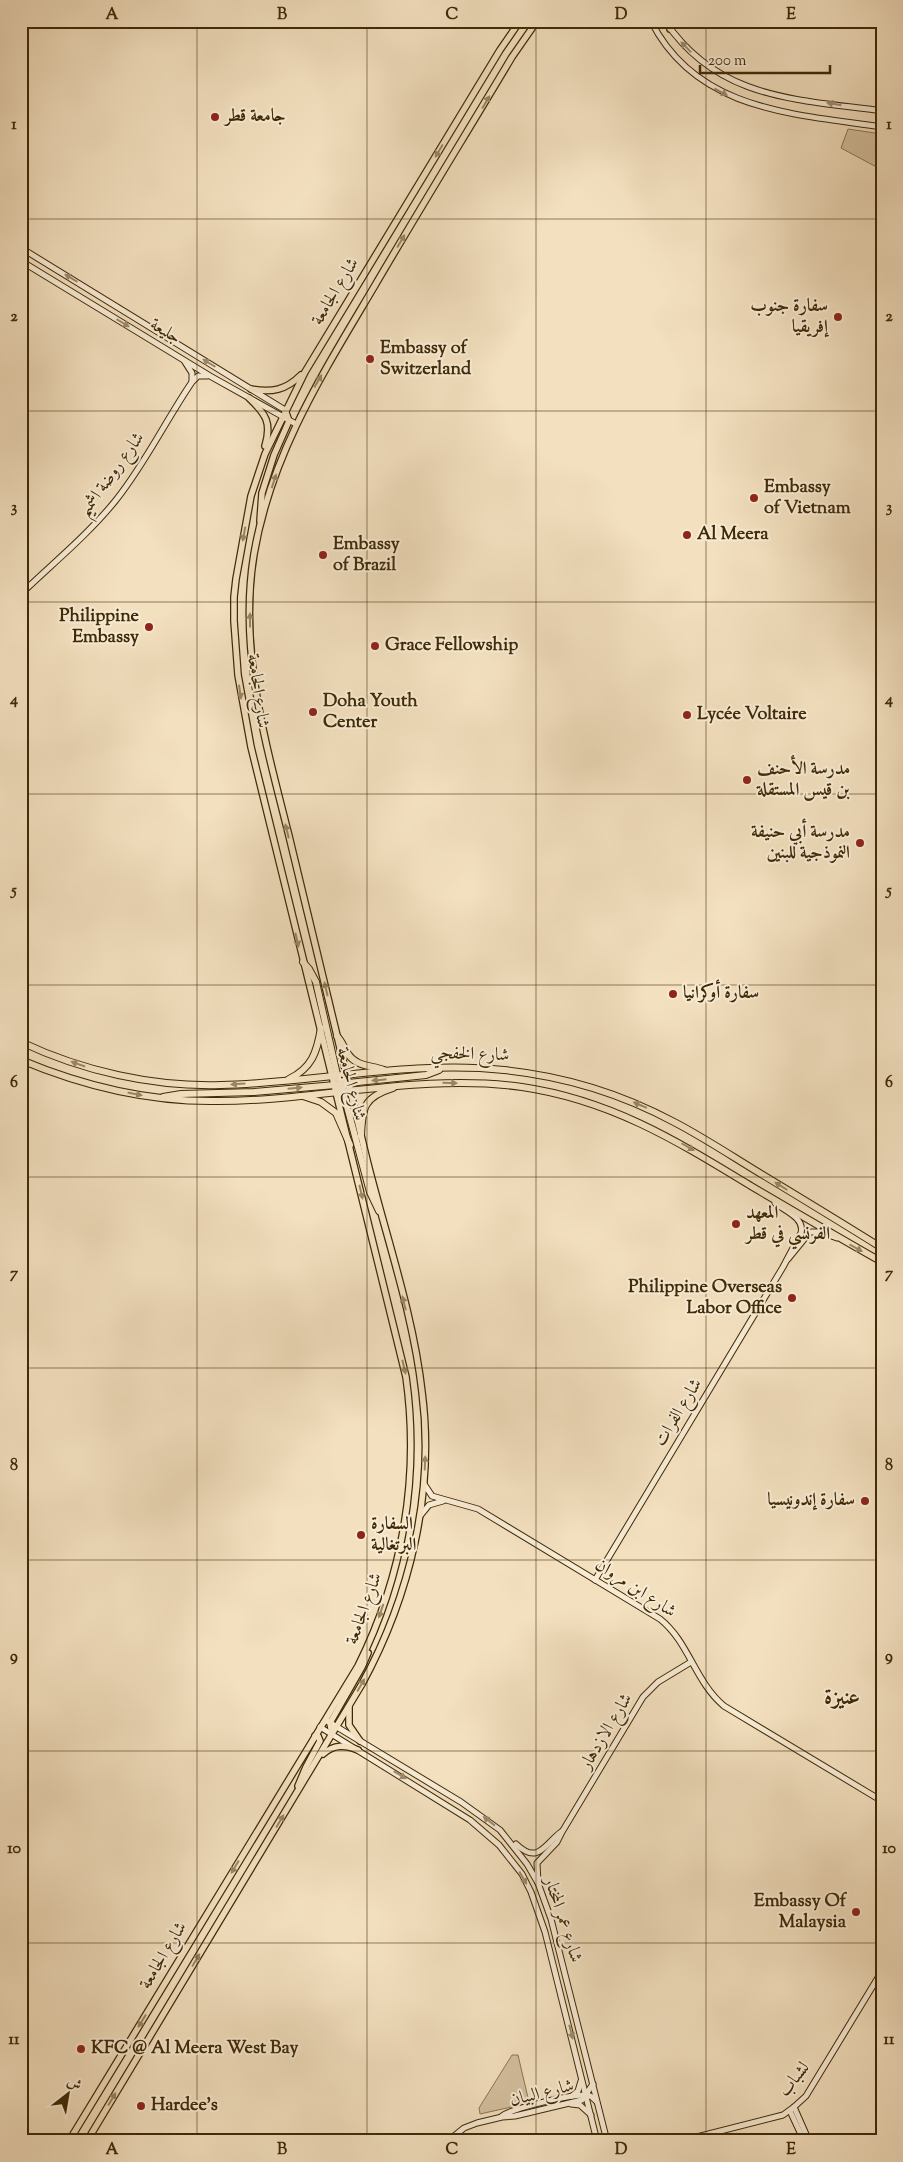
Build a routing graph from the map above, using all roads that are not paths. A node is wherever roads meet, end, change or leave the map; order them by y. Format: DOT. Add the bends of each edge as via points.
graph roads {
  1 [pos="520,21"];
  2 [pos="537,21"];
  3 [pos="651,21"];
  4 [pos="665,21"];
  5 [pos="669,21"];
  6 [pos="670,29"];
  7 [pos="882,111"];
  8 [pos="882,129"];
  9 [pos="21,248"];
  10 [pos="21,261"];
  11 [pos="181,358"];
  12 [pos="305,372"];
  13 [pos="210,376"];
  14 [pos="192,382"];
  15 [pos="251,388"];
  16 [pos="249,398"];
  17 [pos="285,410"];
  18 [pos="282,417"];
  19 [pos="289,421"];
  20 [pos="296,424"];
  21 [pos="265,454"];
  22 [pos="260,528"];
  23 [pos="21,594"];
  24 [pos="303,962"];
  25 [pos="320,1028"];
  26 [pos="337,1036"];
  27 [pos="21,1042"];
  28 [pos="21,1060"];
  29 [pos="442,1068"];
  30 [pos="387,1072"];
  31 [pos="346,1075"];
  32 [pos="286,1080"];
  33 [pos="341,1085"];
  34 [pos="401,1085"];
  35 [pos="299,1095"];
  36 [pos="159,1098"];
  37 [pos="361,1136"];
  38 [pos="350,1144"];
  39 [pos="769,1196"];
  40 [pos="379,1211"];
  41 [pos="839,1238"];
  42 [pos="882,1248"];
  43 [pos="788,1260"];
  44 [pos="882,1262"];
  45 [pos="424,1484"];
  46 [pos="444,1501"];
  47 [pos="419,1518"];
  48 [pos="595,1580"];
  49 [pos="691,1662"];
  50 [pos="350,1704"];
  51 [pos="328,1721"];
  52 [pos="336,1726"];
  53 [pos="320,1727"];
  54 [pos="332,1734"];
  55 [pos="315,1736"];
  56 [pos="360,1741"];
  57 [pos="358,1750"];
  58 [pos="317,1759"];
  59 [pos="298,1791"];
  60 [pos="882,1801"];
  61 [pos="562,1832"];
  62 [pos="510,1840"];
  63 [pos="538,1884"];
  64 [pos="882,1971"];
  65 [pos="581,2075"];
  66 [pos="593,2084"];
  67 [pos="586,2095"];
  68 [pos="570,2097"];
  69 [pos="598,2102"];
  70 [pos="553,2106"];
  71 [pos="792,2109"];
  72 [pos="592,2116"];
  73 [pos="502,2117"];
  74 [pos="68,2141"];
  75 [pos="87,2141"];
  76 [pos="448,2141"];
  77 [pos="598,2141"];
  78 [pos="608,2141"];
  79 [pos="681,2141"];
  80 [pos="804,2141"];
  81 [pos="809,2141"];
  1 -- 12 [label="main road, شارع الجامعة, one-way"];
  20 -- 2 [label="main road, شارع الجامعة, one-way" via="383,271"];
  3 -- 8 [label="street, one-way" via="686,67 731,97 768,109"];
  4 -- 6 [label="street"];
  5 -- 6 [label="main road"];
  7 -- 6 [label="street, one-way" via="782,96 744,86 702,62"];
  15 -- 9 [label="street, جليعة, one-way"];
  10 -- 11 [label="street, جليعة, one-way"];
  11 -- 13 [label="street, جليعة"];
  11 -- 14 [label="street" via="192,373"];
  12 -- 15 [label="main road" via="284,389"];
  12 -- 17 [label="main road, شارع الجامعة"];
  13 -- 14 [label="street" via="198,376"];
  13 -- 16 [label="street, جليعة"];
  14 -- 23 [label="street, شارع روضة اشميم" via="116,500"];
  15 -- 17 [label="street, جليعة"];
  16 -- 18 [label="street, جليعة"];
  16 -- 21 [label="main road" via="268,424"];
  17 -- 18 [label="main road, شارع الجامعة"];
  17 -- 19 [label="main road"];
  18 -- 19 [label="street, جليعة"];
  18 -- 21 [label="main road, شارع الجامعة"];
  19 -- 20 [label="street, جليعة"];
  19 -- 22 [label="main road" via="262,493"];
  22 -- 20 [label="main road, شارع الجامعة, one-way"];
  21 -- 24 [label="main road, شارع الجامعة, one-way" via="251,496 236,579 234,634 244,719"];
  26 -- 22 [label="main road, شارع الجامعة, one-way" via="262,732 253,671 250,617 254,557"];
  24 -- 25 [label="main road, شارع الجامعة"];
  24 -- 33 [label="highway" via="316,982"];
  25 -- 32 [label="highway" via="312,1060 302,1072"];
  25 -- 33 [label="main road, شارع الجامعة"];
  26 -- 30 [label="highway" via="349,1056 357,1062"];
  26 -- 31 [label="main road, شارع الجامعة"];
  32 -- 27 [label="highway, شارع الخفجي, one-way" via="220,1085 156,1081 104,1072"];
  28 -- 36 [label="highway, شارع الخفجي, one-way" via="75,1080"];
  29 -- 30 [label="highway, شارع الخفجي"];
  29 -- 33 [label="highway, one-way" via="426,1075"];
  42 -- 29 [label="highway, شارع الخفجي, one-way" via="682,1126 645,1107 602,1091 545,1076 503,1070"];
  30 -- 31 [label="highway, شارع الخفجي"];
  31 -- 33 [label="highway, شارع الخفجي"];
  32 -- 33 [label="highway, شارع الخفجي"];
  33 -- 34 [label="highway, شارع الخفجي"];
  33 -- 35 [label="highway, شارع الخفجي"];
  36 -- 33 [label="highway, one-way"];
  33 -- 37 [label="main road, شارع الجامعة"];
  33 -- 38 [label="main road, شارع الجامعة"];
  33 -- 40 [label="highway" via="370,1192"];
  34 -- 37 [label="highway" via="378,1094 367,1103 362,1113"];
  34 -- 39 [label="highway, شارع الخفجي, one-way" via="479,1083 588,1103 666,1134"];
  35 -- 36 [label="highway, شارع الخفجي" via="218,1101"];
  35 -- 38 [label="highway" via="317,1100 332,1110"];
  37 -- 40 [label="main road, شارع الجامعة"];
  38 -- 51 [label="main road, شارع الجامعة, one-way" via="406,1377 411,1476 394,1574 367,1648"];
  39 -- 41 [label="highway, شارع الخفجي"];
  39 -- 43 [label="street, شارع الفرات" via="802,1224"];
  45 -- 40 [label="main road, شارع الجامعة, one-way" via="426,1432 418,1363"];
  41 -- 43 [label="street, شارع الفرات" via="810,1232"];
  41 -- 44 [label="highway, شارع الخفجي, one-way"];
  43 -- 48 [label="street, شارع الفرات"];
  45 -- 46 [label="street, شارع ابن مروان" via="430,1495"];
  45 -- 47 [label="main road, شارع الجامعة"];
  46 -- 47 [label="street" via="429,1505"];
  46 -- 48 [label="street, شارع ابن مروان" via="478,1509"];
  50 -- 47 [label="main road, شارع الجامعة, one-way" via="391,1623 406,1579"];
  48 -- 49 [label="street, شارع ابن مروان" via="668,1625 681,1641"];
  49 -- 60 [label="street, شارع ابن مروان" via="707,1690 724,1706"];
  49 -- 61 [label="street, شارع الازدهار" via="654,1685 643,1697"];
  50 -- 52 [label="main road, شارع الجامعة"];
  50 -- 56 [label="main road" via="349,1725"];
  51 -- 52 [label="street, شارع عمر المختار"];
  51 -- 53 [label="main road, شارع الجامعة"];
  51 -- 54 [label="main road"];
  52 -- 54 [label="main road, شارع الجامعة"];
  52 -- 56 [label="street, شارع عمر المختار"];
  53 -- 54 [label="street, شارع عمر المختار"];
  53 -- 55 [label="main road, شارع الجامعة"];
  54 -- 57 [label="street, شارع عمر المختار"];
  54 -- 58 [label="main road, شارع الجامعة"];
  55 -- 59 [label="main road" via="320,1741"];
  55 -- 74 [label="main road, شارع الجامعة, one-way"];
  62 -- 56 [label="street, شارع عمر المختار, one-way" via="466,1805"];
  57 -- 58 [label="main road" via="333,1747"];
  57 -- 65 [label="street, شارع عمر المختار, one-way" via="470,1820 493,1838 514,1863 531,1892 545,1932"];
  58 -- 59 [label="main road, شارع الجامعة"];
  75 -- 59 [label="main road, شارع الجامعة, one-way"];
  61 -- 62 [label="street, شارع الازدهار" via="536,1853 526,1852"];
  61 -- 63 [label="street, شارع الازدهار" via="537,1863"];
  62 -- 63 [label="street, شارع عمر المختار"];
  63 -- 66 [label="street, شارع عمر المختار" via="554,1928"];
  64 -- 71 [label="street, لشباب" via="813,2085"];
  65 -- 67 [label="street, شارع عمر المختار"];
  65 -- 68 [label="street" via="579,2089"];
  66 -- 67 [label="street, شارع البيان"];
  66 -- 69 [label="street, شارع عمر المختار"];
  67 -- 68 [label="street, شارع البيان"];
  67 -- 69 [label="street, شارع البيان"];
  67 -- 70 [label="street, شارع البيان" via="582,2100"];
  67 -- 72 [label="street, شارع عمر المختار"];
  68 -- 73 [label="street, شارع البيان" via="512,2111"];
  69 -- 78 [label="street, شارع عمر المختار"];
  70 -- 72 [label="street" via="576,2104"];
  70 -- 73 [label="street, شارع البيان"];
  71 -- 79 [label="street, لشباب" via="782,2115"];
  71 -- 80 [label="street"];
  71 -- 81 [label="street"];
  72 -- 77 [label="street, شارع عمر المختار"];
  73 -- 76 [label="street, شارع البيان" via="464,2128"];
}
